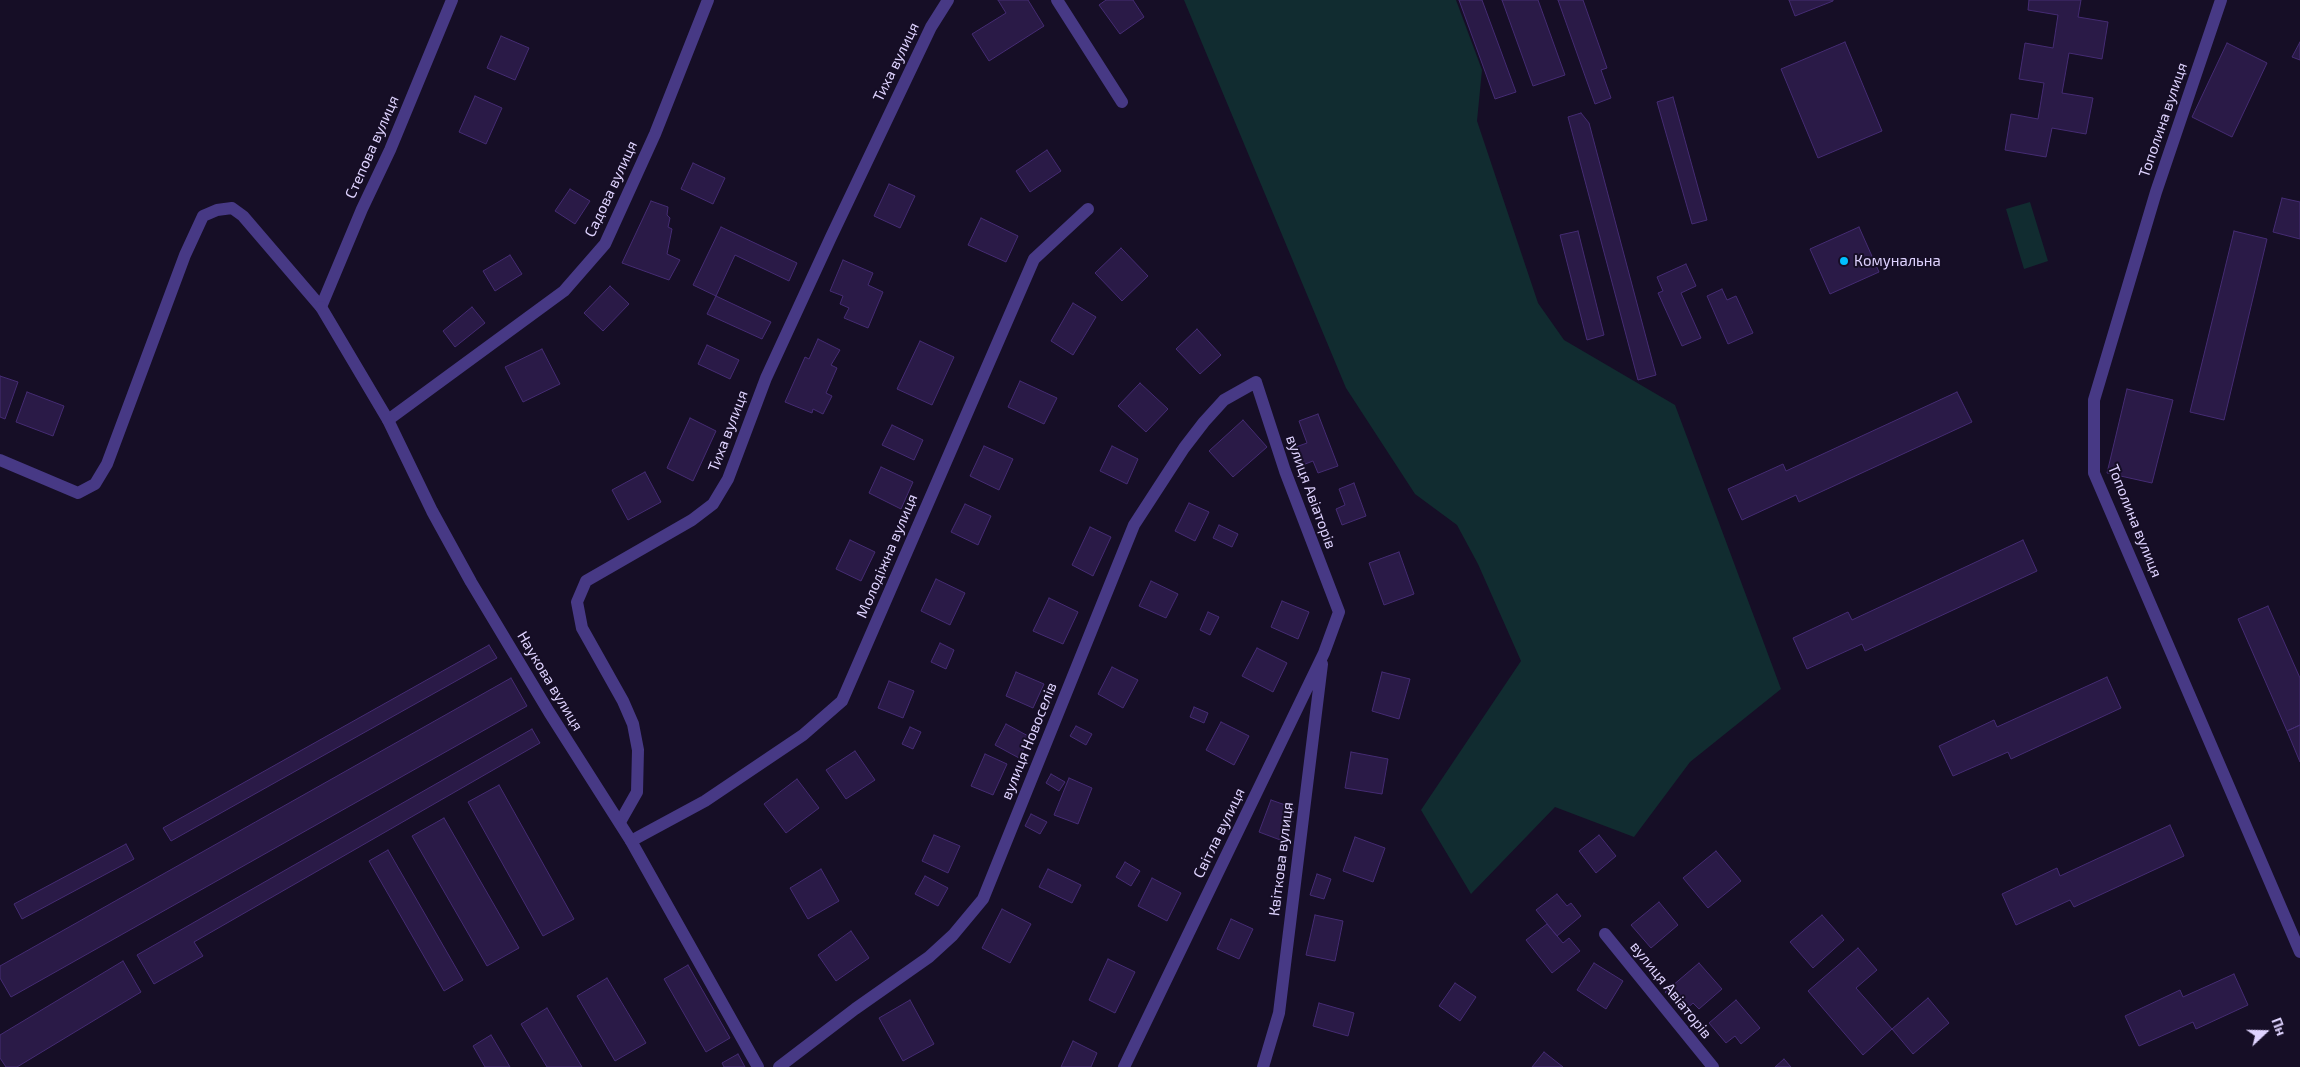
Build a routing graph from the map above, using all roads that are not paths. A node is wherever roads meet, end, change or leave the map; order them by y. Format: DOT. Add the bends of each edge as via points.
graph roads {
  1 [pos="452,0"];
  2 [pos="708,0"];
  3 [pos="948,0"];
  4 [pos="1057,0"];
  5 [pos="2221,0"];
  6 [pos="1122,102"];
  7 [pos="1088,209"];
  8 [pos="321,307"];
  9 [pos="1256,382"];
  10 [pos="388,420"];
  11 [pos="0,460"];
  12 [pos="1339,612"];
  13 [pos="1324,653"];
  14 [pos="620,822"];
  15 [pos="631,841"];
  16 [pos="1605,934"];
  17 [pos="2300,952"];
  18 [pos="758,1067"];
  19 [pos="779,1067"];
  20 [pos="1124,1067"];
  21 [pos="1263,1067"];
  22 [pos="1713,1067"];
  1 -- 8 [label="street, Степова вулиця"];
  2 -- 10 [label="street, Садова вулиця" via="655,134 605,244 564,291"];
  3 -- 14 [label="street, Тиха вулиця" via="931,27 831,237 766,378 728,479 713,504 692,520 586,581 577,602 582,628 633,724 638,750 637,792"];
  4 -- 6 [label="street"];
  5 -- 17 [label="street, Тополина вулиця" via="2156,192 2094,400 2094,473"];
  7 -- 15 [label="street, Молодіжна вулиця" via="1034,259 842,701 803,735 705,801"];
  8 -- 10 [label="street, Наукова вулиця"];
  8 -- 11 [label="street, Наукова вулиця" via="244,216 232,208 203,216 185,255 107,464 95,484 78,494"];
  9 -- 12 [label="street, вулиця Авіаторів" via="1285,471"];
  9 -- 19 [label="street, вулиця Новоселів" via="1224,400 1204,422 1134,525 983,899 929,957"];
  10 -- 14 [label="street, Наукова вулиця" via="471,582"];
  12 -- 13 [label="street, Світла вулиця"];
  13 -- 20 [label="street, Світла вулиця"];
  13 -- 21 [label="street, Квіткова вулиця" via="1279,1013"];
  14 -- 15 [label="street, Наукова вулиця"];
  15 -- 18 [label="street, Наукова вулиця"];
  16 -- 22 [label="street, вулиця Авіаторів"];
}
